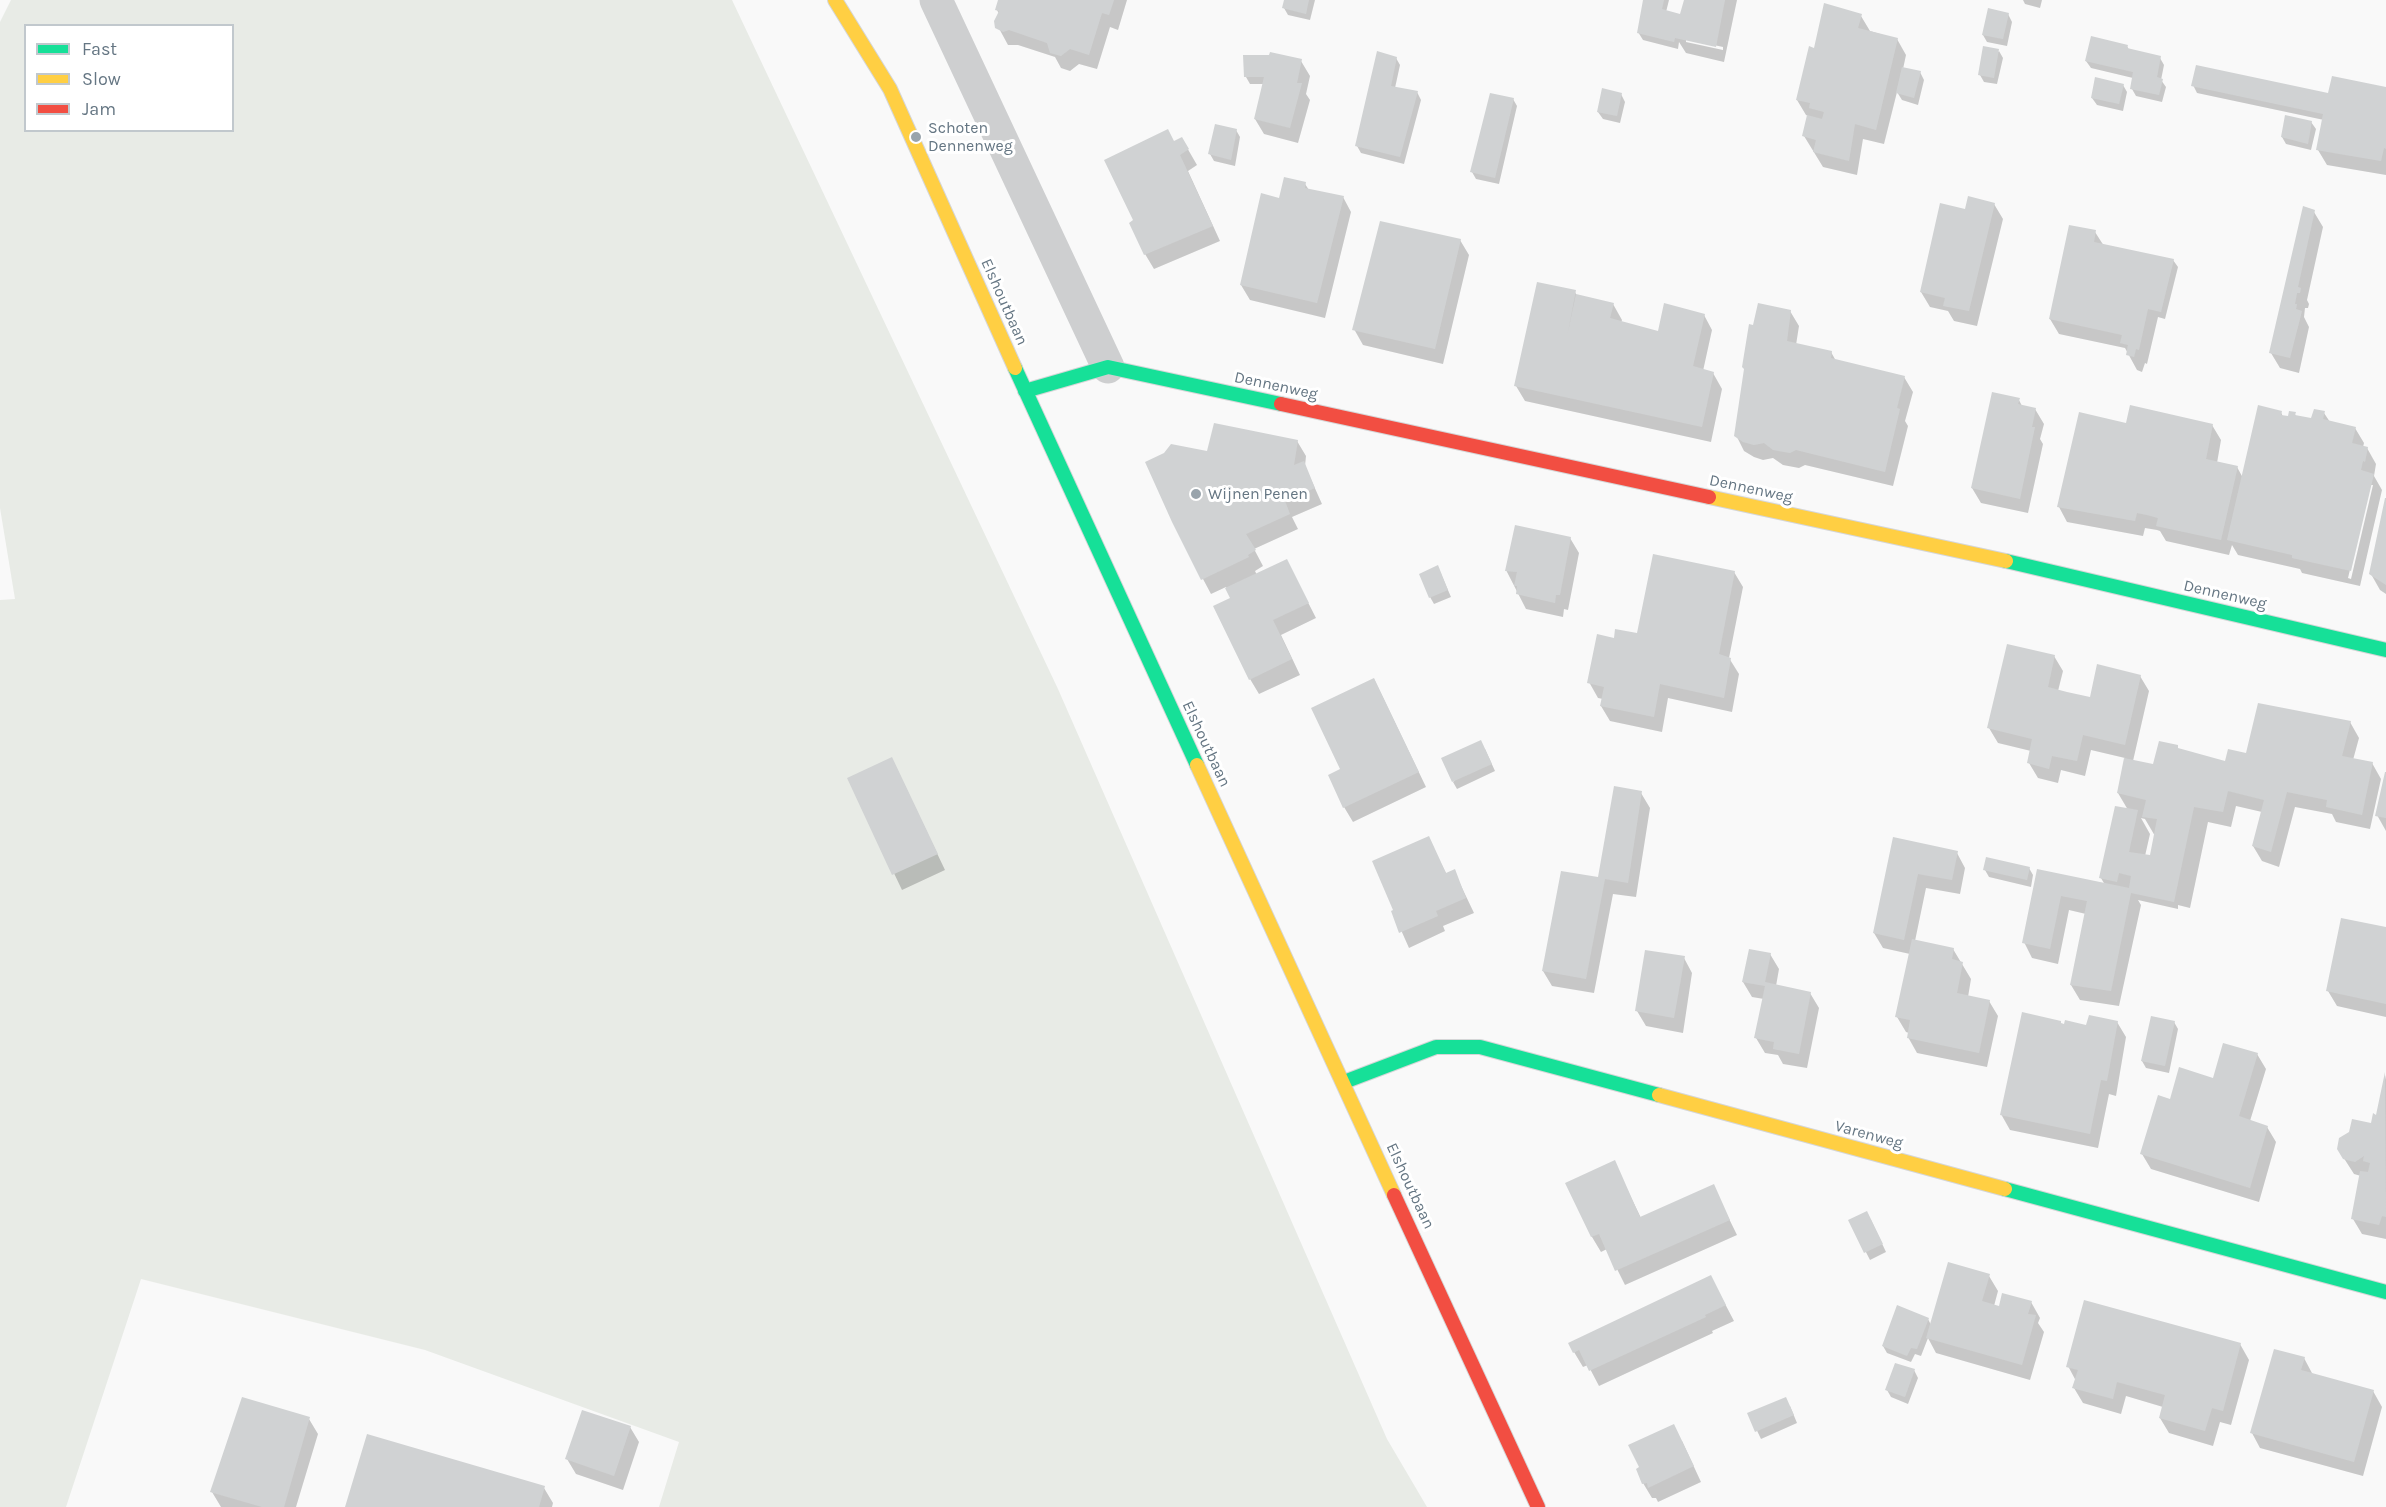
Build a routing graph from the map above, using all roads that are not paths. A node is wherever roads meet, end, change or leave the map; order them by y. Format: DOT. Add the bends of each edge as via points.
graph roads {
  1 [pos="835,0"];
  2 [pos="936,0"];
  3 [pos="1108,367"];
  4 [pos="1025,391"];
  5 [pos="2386,650"];
  6 [pos="1344,1082"];
  7 [pos="2386,1293"];
  8 [pos="1539,1507"];
  1 -- 4 [label="street, Elshoutbaan" via="890,89"];
  2 -- 3 [label="street"];
  3 -- 4 [label="street"];
  3 -- 5 [label="street, Dennenweg" via="2006,561"];
  4 -- 6 [label="street, Elshoutbaan"];
  6 -- 7 [label="street, Varenweg" via="1436,1047 1480,1047"];
  6 -- 8 [label="street, Elshoutbaan"];
}
